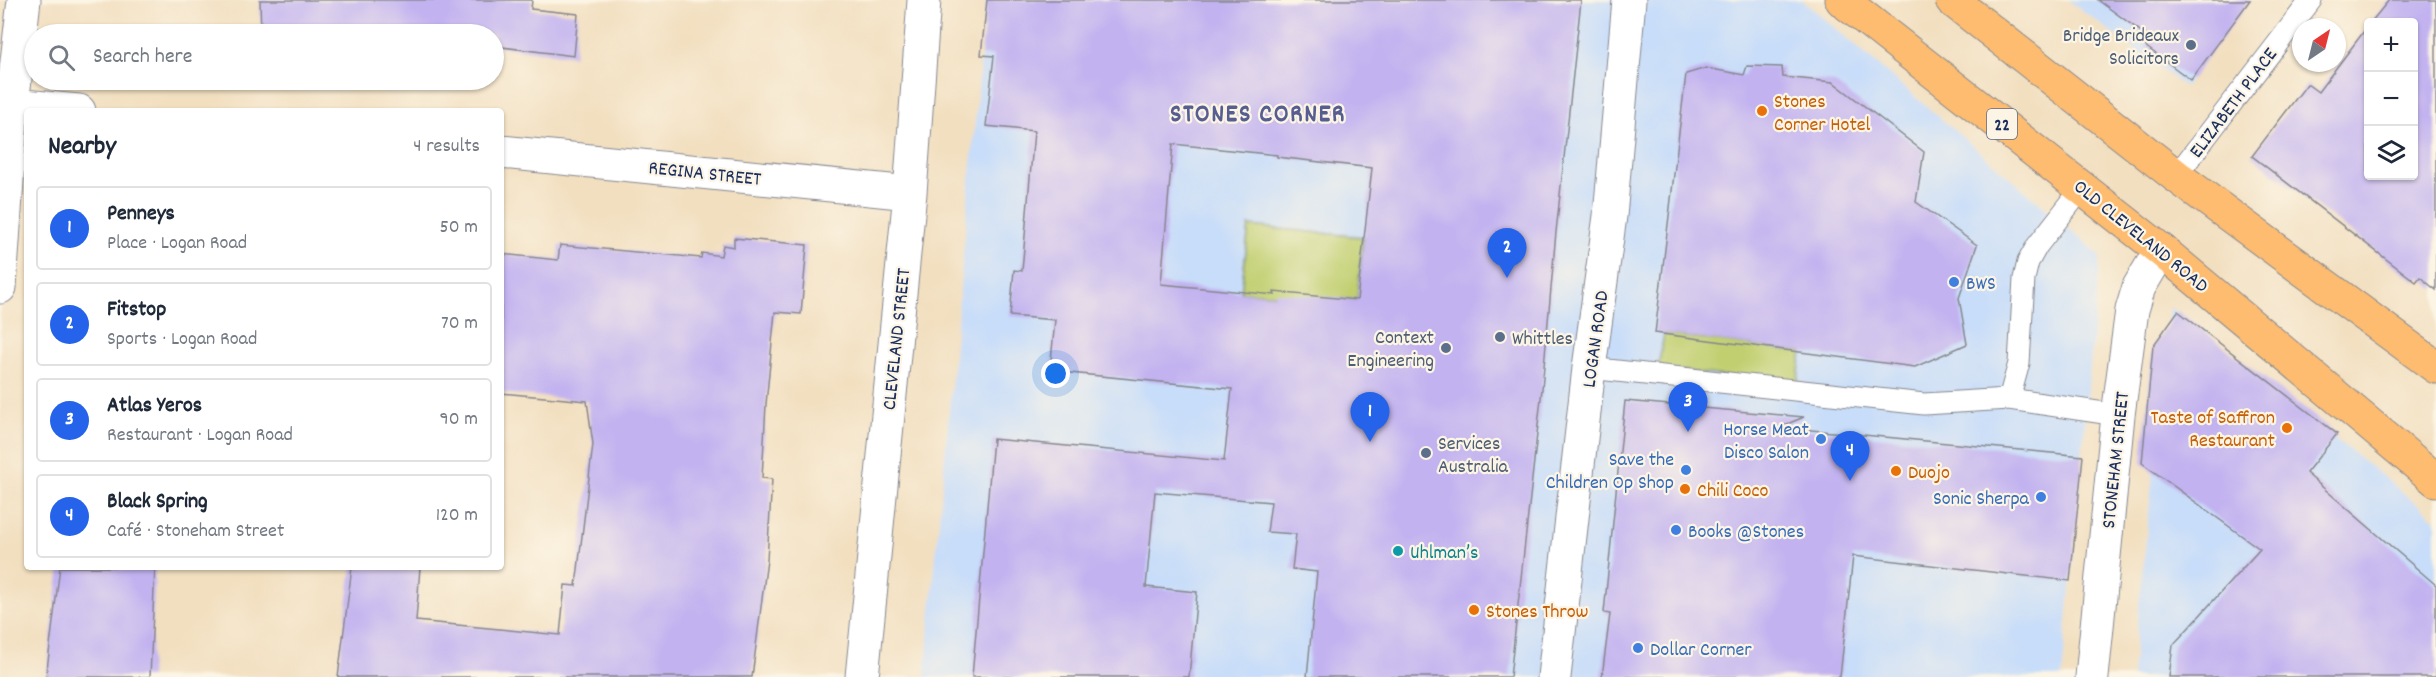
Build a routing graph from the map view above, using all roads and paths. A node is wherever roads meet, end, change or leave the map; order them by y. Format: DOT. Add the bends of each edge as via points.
graph roads {
  1 [pos="24,0"];
  2 [pos="924,0"];
  3 [pos="1629,0"];
  4 [pos="1842,0"];
  5 [pos="1952,0"];
  6 [pos="2311,0"];
  7 [pos="12,105"];
  8 [pos="46,108"];
  9 [pos="504,152"];
  10 [pos="2176,176"];
  11 [pos="2083,187"];
  12 [pos="910,193"];
  13 [pos="2161,250"];
  14 [pos="0,288"];
  15 [pos="2436,367"];
  16 [pos="1589,368"];
  17 [pos="2009,399"];
  18 [pos="2118,415"];
  19 [pos="2436,480"];
  20 [pos="862,677"];
  21 [pos="1554,677"];
  22 [pos="2092,677"];
  1 -- 7 [label="street"];
  2 -- 12 [label="street, CLEVELAND STREET"];
  3 -- 16 [label="street, LOGAN ROAD" via="1610,216"];
  4 -- 11 [label="highway, OLD CLEVELAND ROAD / 22"];
  5 -- 10 [label="highway"];
  6 -- 10 [label="lane, ELIZABETH PLACE"];
  7 -- 8 [label="street"];
  7 -- 14 [label="street"];
  9 -- 12 [label="street, REGINA STREET"];
  10 -- 15 [label="highway"];
  11 -- 13 [label="highway, OLD CLEVELAND ROAD / 22"];
  11 -- 17 [label="lane" via="2028,262 2019,363"];
  12 -- 20 [label="street, CLEVELAND STREET"];
  13 -- 18 [label="street, STONEHAM STREET" via="2139,286 2132,310"];
  13 -- 19 [label="highway, OLD CLEVELAND ROAD / 22"];
  16 -- 17 [label="lane" via="1924,404"];
  16 -- 21 [label="street, LOGAN ROAD"];
  17 -- 18 [label="lane"];
  18 -- 22 [label="street, STONEHAM STREET"];
}
